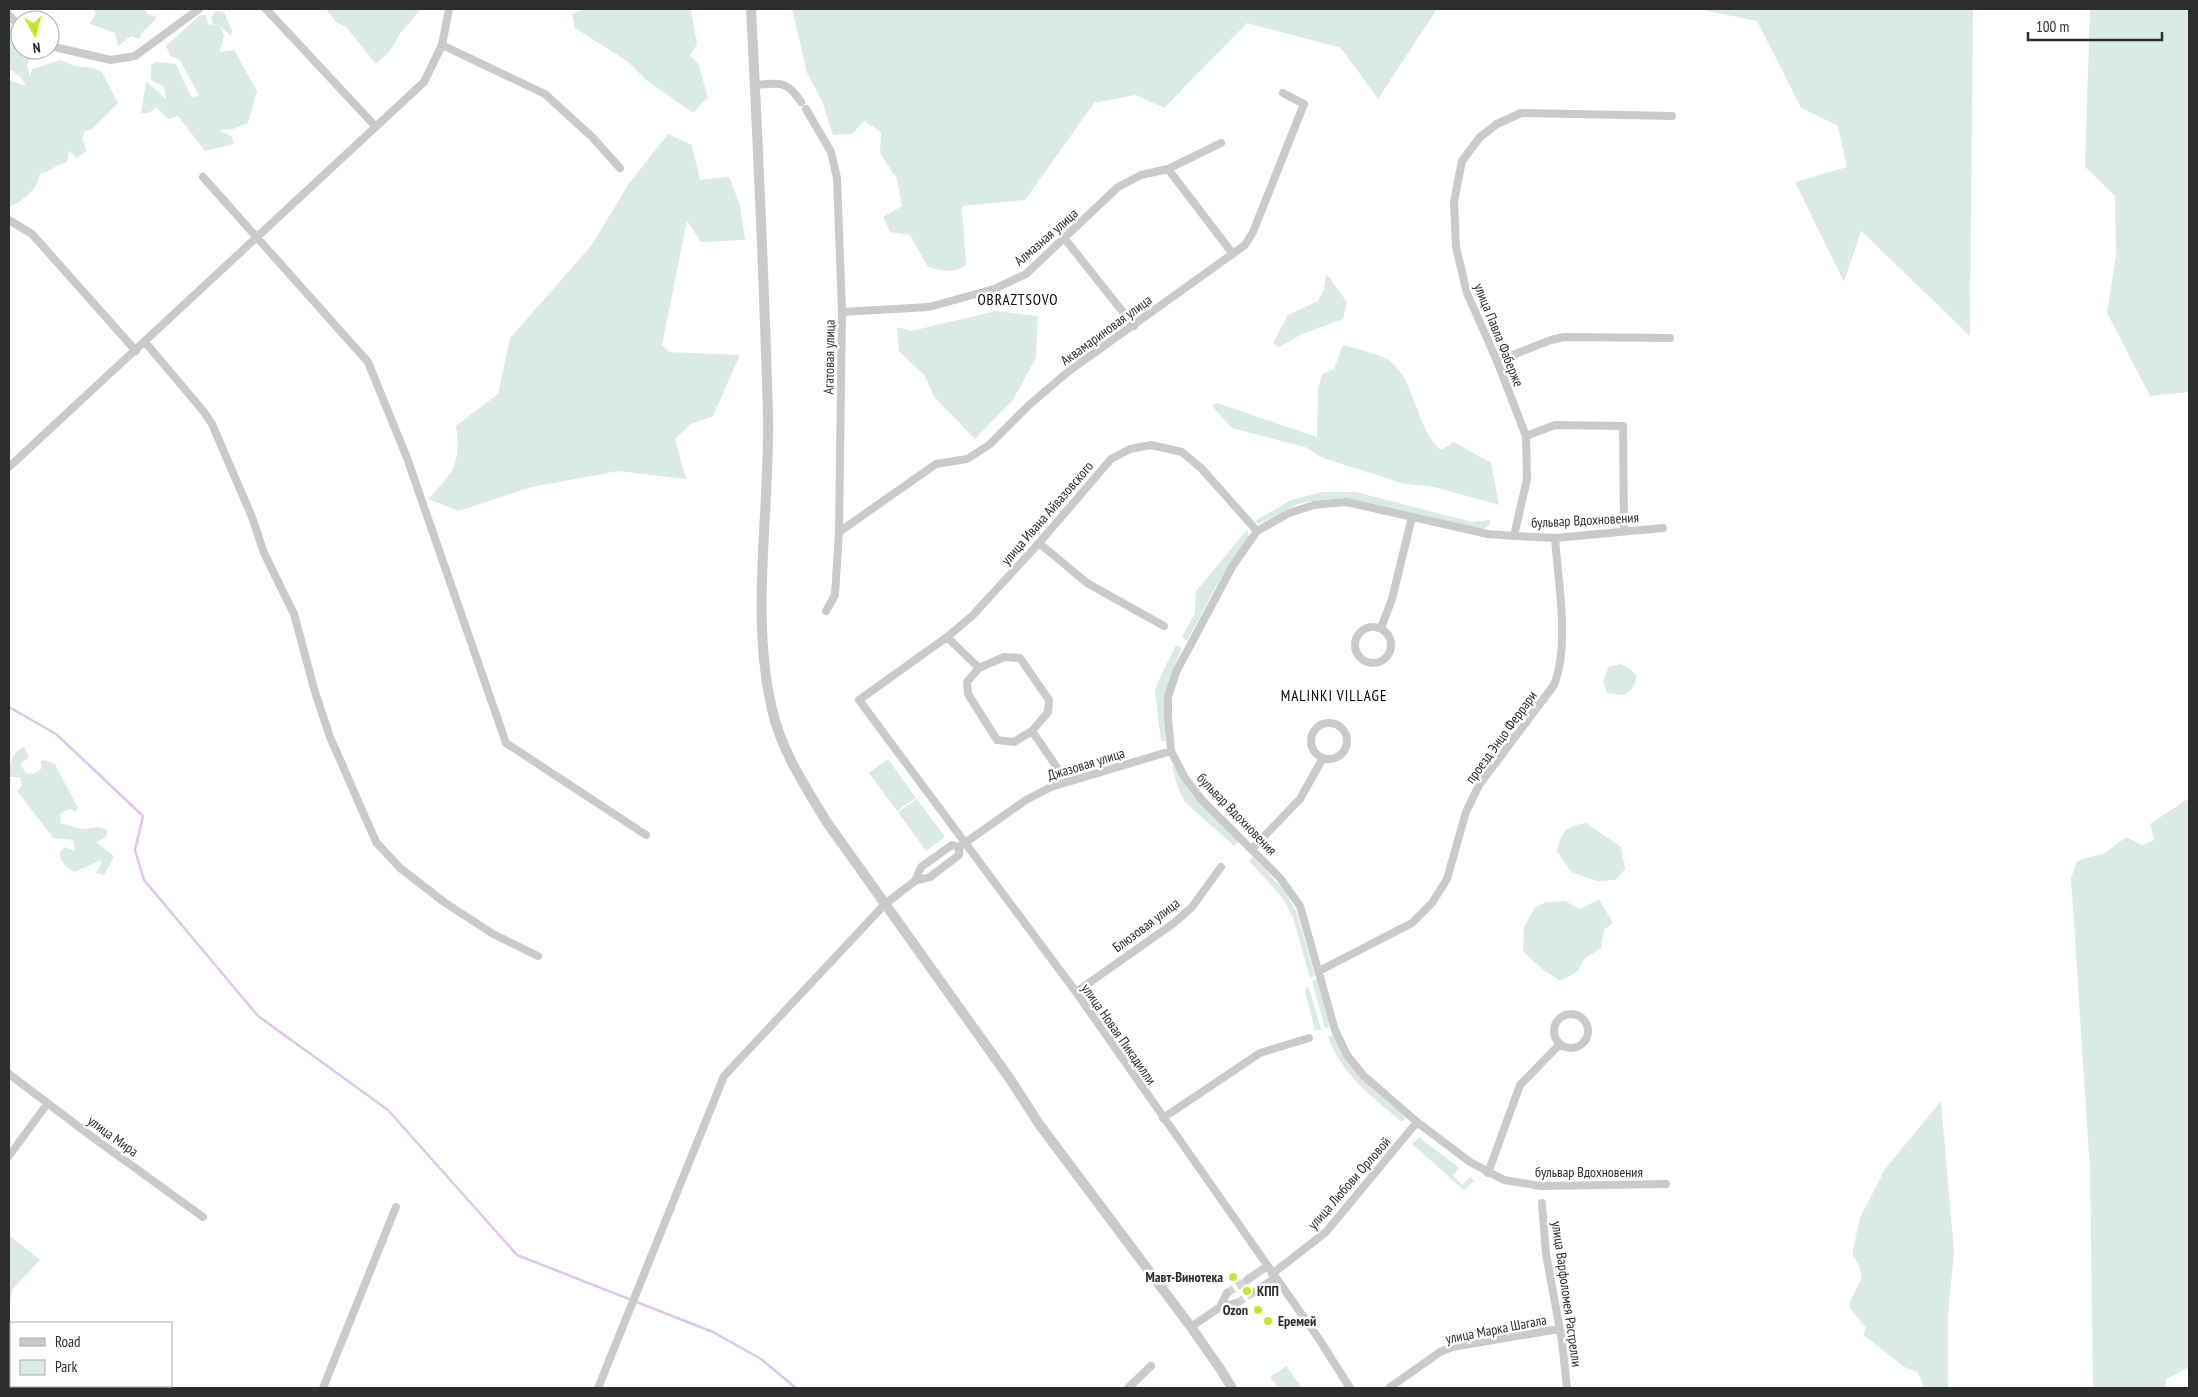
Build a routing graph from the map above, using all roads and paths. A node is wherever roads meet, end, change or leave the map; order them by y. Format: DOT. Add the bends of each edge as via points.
graph roads {
  1 [pos="199,9"];
  2 [pos="266,9"];
  3 [pos="449,9"];
  4 [pos="751,9"];
  5 [pos="442,45"];
  6 [pos="60,48"];
  7 [pos="755,84"];
  8 [pos="1283,93"];
  9 [pos="1672,116"];
  10 [pos="376,127"];
  11 [pos="1221,143"];
  12 [pos="620,168"];
  13 [pos="1168,169"];
  14 [pos="203,176"];
  15 [pos="9,220"];
  16 [pos="257,237"];
  17 [pos="1066,239"];
  18 [pos="1232,254"];
  19 [pos="842,312"];
  20 [pos="1134,326"];
  21 [pos="1670,338"];
  22 [pos="145,342"];
  23 [pos="136,351"];
  24 [pos="1497,361"];
  25 [pos="1526,436"];
  26 [pos="9,467"];
  27 [pos="1412,517"];
  28 [pos="1663,528"];
  29 [pos="1624,531"];
  30 [pos="839,532"];
  31 [pos="1258,532"];
  32 [pos="1514,536"];
  33 [pos="1555,538"];
  34 [pos="1039,543"];
  35 [pos="826,611"];
  36 [pos="1164,626"];
  37 [pos="1381,628"];
  38 [pos="947,637"];
  39 [pos="979,668"];
  40 [pos="859,700"];
  41 [pos="1032,731"];
  42 [pos="1171,751"];
  43 [pos="1323,758"];
  44 [pos="1067,782"];
  45 [pos="646,835"];
  46 [pos="962,846"];
  47 [pos="1252,849"];
  48 [pos="1221,867"];
  49 [pos="915,881"];
  50 [pos="885,904"];
  51 [pos="538,956"];
  52 [pos="1319,971"];
  53 [pos="1076,992"];
  54 [pos="1309,1038"];
  55 [pos="1560,1044"];
  56 [pos="9,1074"];
  57 [pos="47,1104"];
  58 [pos="1163,1118"];
  59 [pos="1417,1122"];
  60 [pos="9,1156"];
  61 [pos="1488,1173"];
  62 [pos="1666,1184"];
  63 [pos="1542,1203"];
  64 [pos="396,1207"];
  65 [pos="204,1217"];
  66 [pos="1266,1267"];
  67 [pos="1273,1276"];
  68 [pos="1247,1280"];
  69 [pos="1256,1291"];
  70 [pos="1227,1293"];
  71 [pos="1237,1303"];
  72 [pos="1220,1307"];
  73 [pos="1191,1327"];
  74 [pos="1559,1329"];
  75 [pos="1150,1366"];
  76 [pos="324,1388"];
  77 [pos="598,1388"];
  78 [pos="1128,1388"];
  79 [pos="1232,1388"];
  80 [pos="1350,1388"];
  81 [pos="1389,1388"];
  82 [pos="1567,1388"];
  1 -- 6 [label="street" via="135,56 111,60"];
  2 -- 10 [label="street"];
  3 -- 5 [label="street"];
  4 -- 7 [label="street"];
  5 -- 10 [label="street" via="424,82"];
  5 -- 12 [label="street" via="544,94 592,137"];
  7 -- 19 [label="street, Агатовая улица" via="787,85 804,105 831,152 837,178"];
  7 -- 50 [label="street" via="768,432 763,649 772,709 780,736 801,780"];
  8 -- 18 [label="street, Аквамариновая улица" via="1304,104 1253,232"];
  9 -- 24 [label="street, улица Павла Фаберже" via="1521,113 1497,124 1480,137 1462,161 1454,202 1456,247 1467,293"];
  10 -- 16 [label="street"];
  11 -- 13 [label="street, Алмазная улица"];
  13 -- 17 [label="street, Алмазная улица" via="1141,175 1118,187"];
  13 -- 18 [label="street"];
  14 -- 16 [label="street"];
  15 -- 23 [label="street" via="32,234"];
  16 -- 22 [label="street"];
  16 -- 45 [label="street" via="368,362 407,458 506,744"];
  17 -- 19 [label="street, Алмазная улица" via="1026,274 994,289 929,307"];
  17 -- 20 [label="street"];
  18 -- 20 [label="street, Аквамариновая улица"];
  19 -- 30 [label="street, Агатовая улица"];
  20 -- 30 [label="street, Аквамариновая улица" via="1069,371 989,445 967,459 936,464"];
  21 -- 24 [label="street" via="1564,337"];
  22 -- 23 [label="street"];
  22 -- 51 [label="street" via="212,424 264,553 294,614 314,692 330,737 376,842 400,868 444,902 493,934"];
  23 -- 26 [label="street"];
  24 -- 25 [label="street, улица Павла Фаберже"];
  25 -- 29 [label="street" via="1556,425 1623,426"];
  25 -- 32 [label="street, улица Павла Фаберже" via="1527,479"];
  27 -- 31 [label="street, бульвар Вдохновения" via="1338,502 1289,513"];
  27 -- 32 [label="street, бульвар Вдохновения" via="1488,534"];
  27 -- 37 [label="street" via="1392,599"];
  28 -- 29 [label="street, бульвар Вдохновения"];
  29 -- 33 [label="street, бульвар Вдохновения"];
  30 -- 35 [label="street, Агатовая улица" via="835,595"];
  31 -- 34 [label="street, улица Ивана Айвазовского" via="1202,469 1182,452 1151,445 1130,449 1111,459"];
  31 -- 42 [label="street, бульвар Вдохновения" via="1232,567 1176,672 1168,697"];
  32 -- 33 [label="street, бульвар Вдохновения"];
  33 -- 52 [label="street, проезд Энцо Феррари" via="1562,647 1560,670 1554,685 1479,785 1466,812 1447,879 1432,903 1412,923"];
  34 -- 36 [label="street" via="1087,583"];
  34 -- 38 [label="street, улица Ивана Айвазовского" via="972,616"];
  37 -- 37 [label="street" via="1391,642 1389,653 1381,661 1363,660 1356,650 1356,638 1364,628"];
  38 -- 39 [label="street"];
  38 -- 40 [label="street, улица Ивана Айвазовского"];
  39 -- 41 [label="street" via="967,682 968,694 998,740 1014,742"];
  39 -- 41 [label="street" via="1004,657 1020,658 1049,700 1048,712"];
  40 -- 46 [label="street, улица Новая Пикадилли"];
  41 -- 44 [label="street"];
  42 -- 44 [label="street, Джазовая улица"];
  42 -- 47 [label="street, бульвар Вдохновения" via="1185,778 1202,800"];
  43 -- 43 [label="street" via="1312,745 1313,734 1321,725 1332,723 1343,729 1346,746 1340,755"];
  43 -- 47 [label="street" via="1300,799"];
  44 -- 46 [label="street, Джазовая улица" via="1026,800"];
  46 -- 49 [label="street" via="960,855 930,877"];
  46 -- 49 [label="street" via="952,845 921,867"];
  46 -- 53 [label="street, улица Новая Пикадилли"];
  47 -- 52 [label="street, бульвар Вдохновения" via="1280,878 1300,906"];
  48 -- 53 [label="street, Блюзовая улица" via="1192,907"];
  49 -- 50 [label="street"];
  50 -- 73 [label="street" via="1040,1124"];
  50 -- 77 [label="street" via="724,1076"];
  52 -- 59 [label="street, бульвар Вдохновения" via="1335,1030 1347,1055 1364,1076"];
  53 -- 58 [label="street, улица Новая Пикадилли"];
  54 -- 58 [label="street" via="1260,1053"];
  55 -- 55 [label="street" via="1554,1031 1558,1020 1568,1014 1583,1018 1589,1034 1584,1043 1574,1048"];
  55 -- 61 [label="street" via="1520,1085"];
  56 -- 57 [label="street, улица Мира"];
  57 -- 60 [label="street"];
  57 -- 65 [label="street, улица Мира"];
  58 -- 66 [label="street, улица Новая Пикадилли"];
  59 -- 61 [label="street, бульвар Вдохновения"];
  59 -- 67 [label="street, улица Любови Орловой" via="1326,1232"];
  61 -- 62 [label="street, бульвар Вдохновения" via="1504,1180 1541,1186"];
  63 -- 74 [label="street, улица Варфоломея Растрелли" via="1546,1254"];
  64 -- 76 [label="street"];
  66 -- 67 [label="street, улица Новая Пикадилли"];
  66 -- 68 [label="street"];
  67 -- 69 [label="street, улица Любови Орловой"];
  67 -- 80 [label="street, улица Новая Пикадилли"];
  70 -- 72 [label="street"];
  71 -- 72 [label="street"];
  72 -- 73 [label="street"];
  73 -- 79 [label="street"];
  74 -- 81 [label="street, улица Марка Шагала" via="1452,1347"];
  74 -- 82 [label="street, улица Варфоломея Растрелли"];
  75 -- 78 [label="street"];
}
